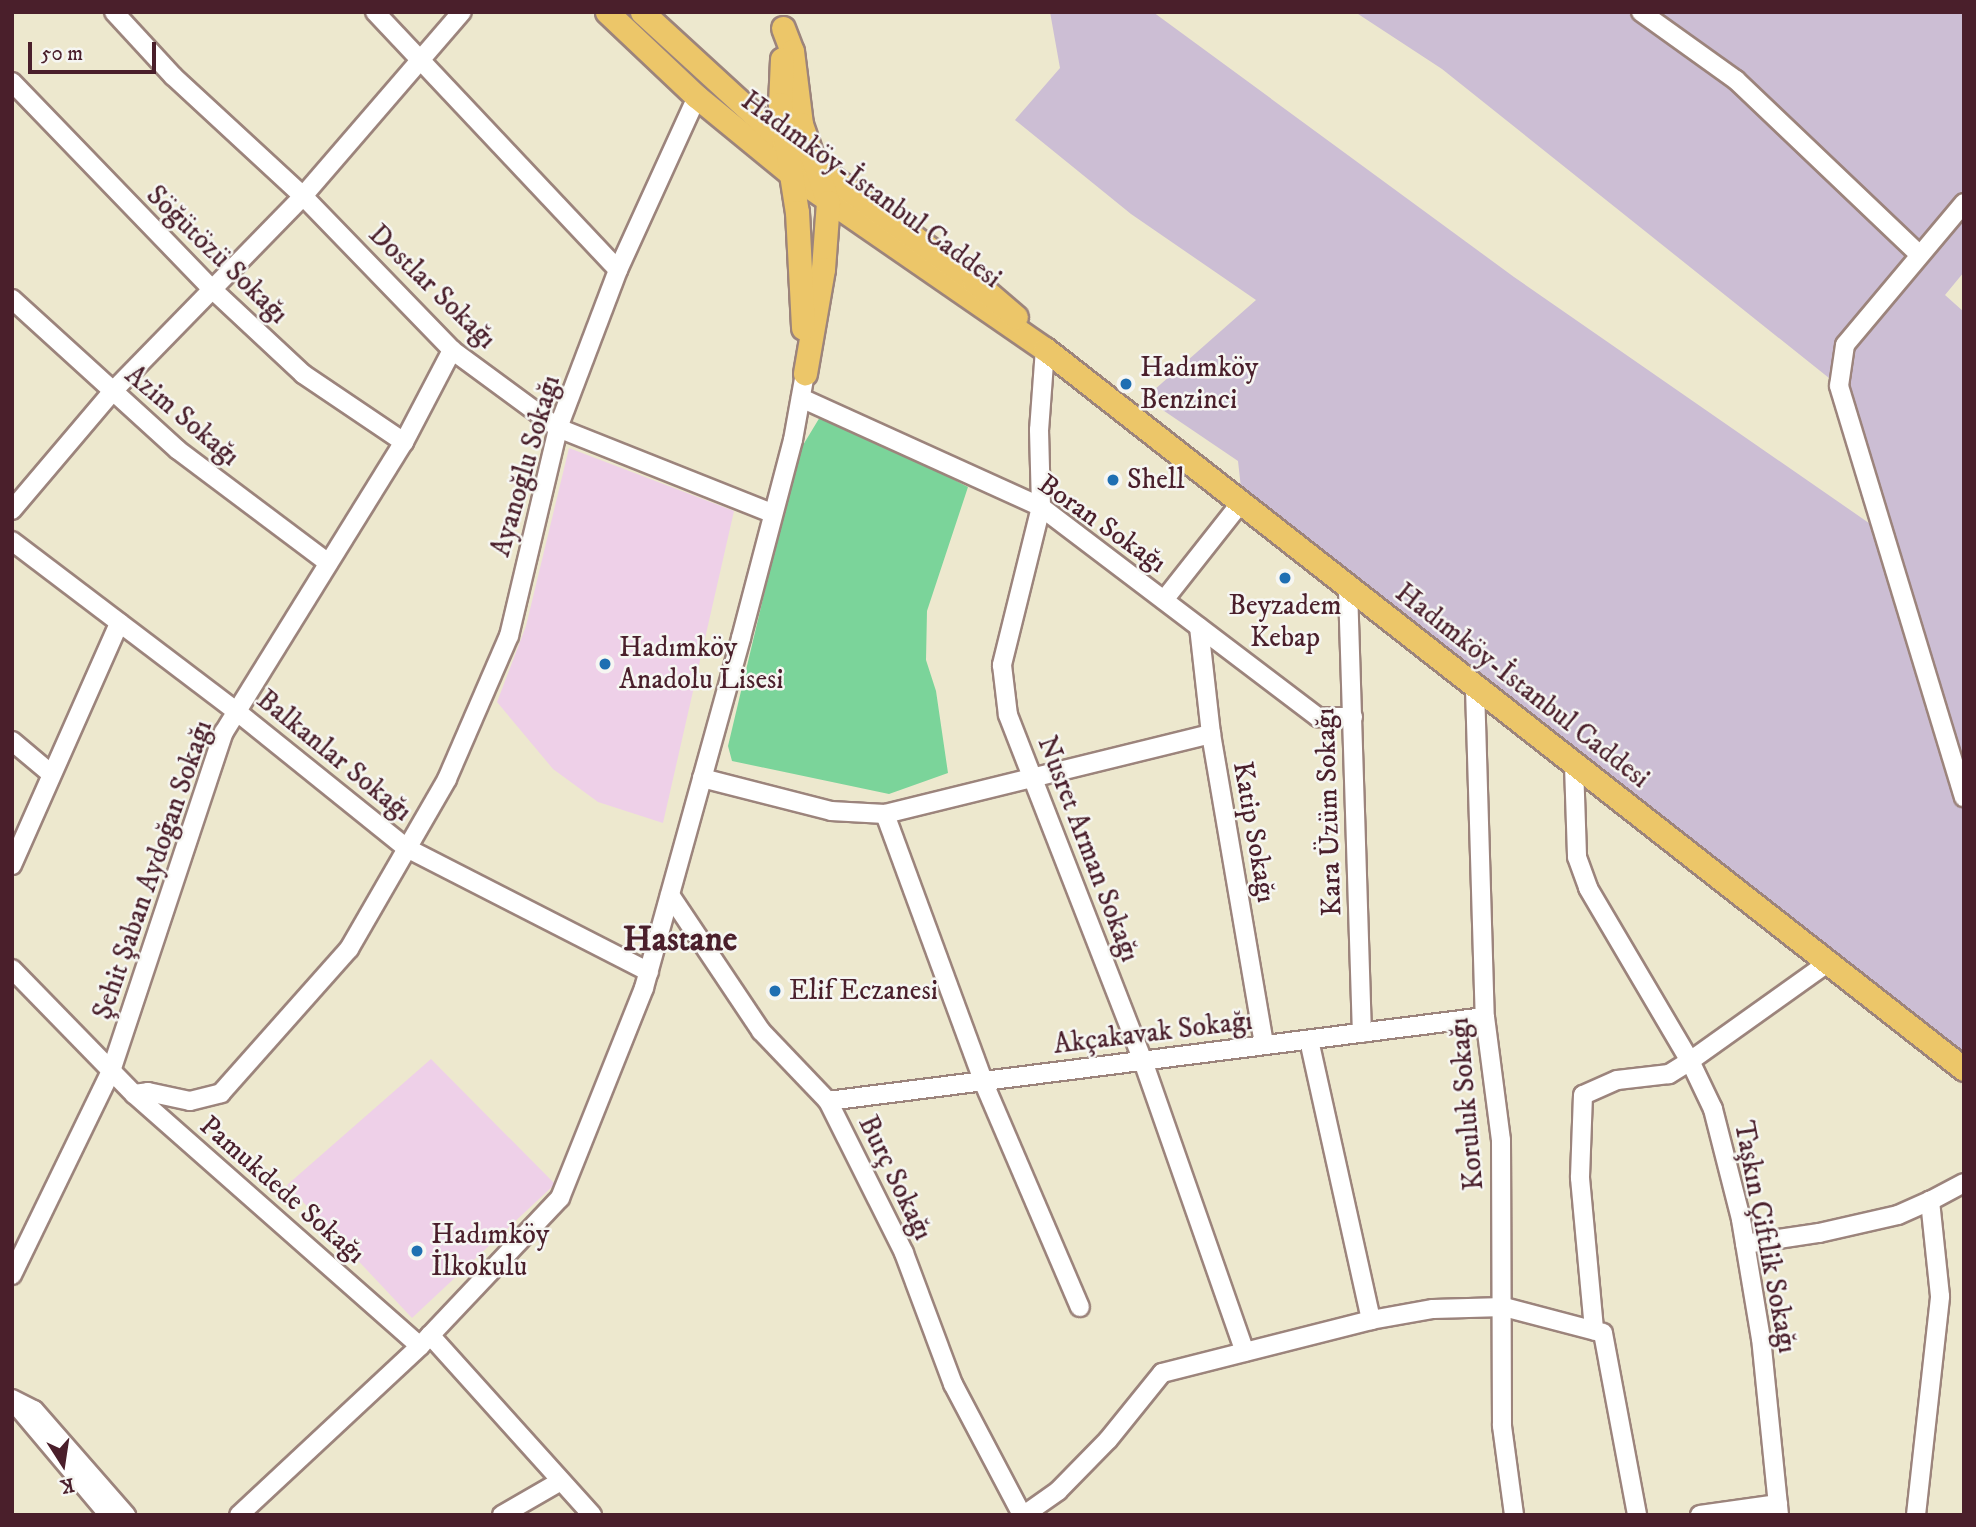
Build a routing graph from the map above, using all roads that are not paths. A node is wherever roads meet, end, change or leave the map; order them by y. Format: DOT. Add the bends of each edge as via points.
graph roads {
  1 [pos="114,12"];
  2 [pos="375,12"];
  3 [pos="462,12"];
  4 [pos="607,12"];
  5 [pos="642,12"];
  6 [pos="1641,12"];
  7 [pos="781,20"];
  8 [pos="422,59"];
  9 [pos="12,82"];
  10 [pos="697,97"];
  11 [pos="783,142"];
  12 [pos="818,170"];
  13 [pos="791,174"];
  14 [pos="303,196"];
  15 [pos="828,202"];
  16 [pos="1964,203"];
  17 [pos="1919,254"];
  18 [pos="618,270"];
  19 [pos="212,289"];
  20 [pos="12,299"];
  21 [pos="1045,349"];
  22 [pos="452,350"];
  23 [pos="805,373"];
  24 [pos="112,392"];
  25 [pos="801,398"];
  26 [pos="558,428"];
  27 [pos="404,442"];
  28 [pos="1239,505"];
  29 [pos="1041,507"];
  30 [pos="12,510"];
  31 [pos="772,513"];
  32 [pos="12,541"];
  33 [pos="327,562"];
  34 [pos="1348,589"];
  35 [pos="1164,600"];
  36 [pos="119,623"];
  37 [pos="1199,627"];
  38 [pos="1475,688"];
  39 [pos="236,711"];
  40 [pos="1353,717"];
  41 [pos="1211,734"];
  42 [pos="12,741"];
  43 [pos="1574,765"];
  44 [pos="50,773"];
  45 [pos="1032,777"];
  46 [pos="702,778"];
  47 [pos="1964,797"];
  48 [pos="885,814"];
  49 [pos="405,847"];
  50 [pos="12,865"];
  51 [pos="670,895"];
  52 [pos="1829,962"];
  53 [pos="12,969"];
  54 [pos="649,972"];
  55 [pos="1485,1017"];
  56 [pos="1362,1033"];
  57 [pos="1309,1040"];
  58 [pos="1264,1045"];
  59 [pos="1143,1061"];
  60 [pos="1690,1061"];
  61 [pos="1964,1069"];
  62 [pos="111,1071"];
  63 [pos="983,1081"];
  64 [pos="134,1094"];
  65 [pos="828,1101"];
  66 [pos="1964,1183"];
  67 [pos="1930,1201"];
  68 [pos="1745,1244"];
  69 [pos="17,1256"];
  70 [pos="12,1275"];
  71 [pos="1080,1307"];
  72 [pos="1504,1307"];
  73 [pos="1371,1320"];
  74 [pos="1594,1330"];
  75 [pos="425,1341"];
  76 [pos="1245,1352"];
  77 [pos="12,1399"];
  78 [pos="561,1480"];
  79 [pos="1779,1509"];
  80 [pos="109,1515"];
  81 [pos="126,1515"];
  82 [pos="239,1515"];
  83 [pos="502,1515"];
  84 [pos="592,1515"];
  85 [pos="1023,1515"];
  86 [pos="1514,1515"];
  87 [pos="1637,1515"];
  88 [pos="1700,1515"];
  89 [pos="1916,1515"];
  1 -- 14 [label="street, Dostlar Sokağı" via="173,76"];
  2 -- 8 [label="street"];
  3 -- 8 [label="street"];
  4 -- 10 [label="main road, Hadımköy-İstanbul Caddesi"];
  5 -- 11 [label="main road, Hadımköy-İstanbul Caddesi"];
  6 -- 17 [label="street" via="1736,80"];
  7 -- 11 [label="main road"];
  7 -- 12 [label="main road" via="792,51 802,124"];
  8 -- 14 [label="street"];
  8 -- 18 [label="street"];
  9 -- 19 [label="street, Söğütözü Sokağı"];
  10 -- 13 [label="main road, Hadımköy-İstanbul Caddesi"];
  10 -- 18 [label="street, Ayanoğlu Sokağı"];
  11 -- 12 [label="main road, Hadımköy-İstanbul Caddesi"];
  11 -- 13 [label="main road"];
  12 -- 15 [label="main road"];
  12 -- 21 [label="main road, Hadımköy-İstanbul Caddesi" via="974,281"];
  13 -- 15 [label="main road, Hadımköy-İstanbul Caddesi"];
  13 -- 23 [label="main road" via="801,262"];
  14 -- 19 [label="street"];
  14 -- 22 [label="street, Dostlar Sokağı"];
  15 -- 21 [label="main road, Hadımköy-İstanbul Caddesi"];
  15 -- 23 [label="main road" via="823,269"];
  16 -- 17 [label="street"];
  17 -- 47 [label="street" via="1845,345 1839,386"];
  18 -- 26 [label="street, Ayanoğlu Sokağı"];
  19 -- 24 [label="street"];
  19 -- 27 [label="street, Söğütözü Sokağı" via="303,374"];
  20 -- 24 [label="street, Azim Sokağı"];
  21 -- 28 [label="main road, Hadımköy-İstanbul Caddesi"];
  21 -- 29 [label="street, Nusret Arman Sokağı" via="1039,430"];
  22 -- 26 [label="street, Dostlar Sokağı"];
  22 -- 27 [label="street, Şehit Şaban Aydoğan Sokağı"];
  23 -- 25 [label="street"];
  24 -- 30 [label="street"];
  24 -- 33 [label="street, Azim Sokağı" via="178,450"];
  25 -- 29 [label="street, Boran Sokağı"];
  25 -- 31 [label="street"];
  26 -- 31 [label="street, Dostlar Sokağı"];
  26 -- 49 [label="street, Ayanoğlu Sokağı" via="509,636 447,779"];
  27 -- 33 [label="street, Şehit Şaban Aydoğan Sokağı"];
  28 -- 34 [label="main road, Hadımköy-İstanbul Caddesi"];
  28 -- 35 [label="street"];
  29 -- 35 [label="street, Boran Sokağı"];
  29 -- 45 [label="street, Nusret Arman Sokağı" via="1002,665 1008,715"];
  31 -- 46 [label="street"];
  32 -- 36 [label="street, Balkanlar Sokağı"];
  33 -- 39 [label="street, Şehit Şaban Aydoğan Sokağı"];
  34 -- 38 [label="main road, Hadımköy-İstanbul Caddesi"];
  34 -- 40 [label="street, Kara Üzüm Sokağı"];
  35 -- 37 [label="street, Boran Sokağı"];
  36 -- 39 [label="street, Balkanlar Sokağı"];
  36 -- 44 [label="street"];
  37 -- 40 [label="street, Boran Sokağı" via="1318,717"];
  37 -- 41 [label="street, Katip Sokağı"];
  38 -- 43 [label="main road, Hadımköy-İstanbul Caddesi"];
  38 -- 55 [label="street, Koruluk Sokağı"];
  39 -- 49 [label="street, Balkanlar Sokağı"];
  39 -- 62 [label="street, Şehit Şaban Aydoğan Sokağı" via="224,732"];
  40 -- 56 [label="street, Kara Üzüm Sokağı"];
  41 -- 45 [label="street"];
  41 -- 58 [label="street, Katip Sokağı"];
  42 -- 44 [label="street"];
  43 -- 52 [label="main road, Hadımköy-İstanbul Caddesi"];
  43 -- 60 [label="street, Taşkın Çiftlik Sokağı" via="1577,858 1593,898"];
  44 -- 50 [label="street"];
  45 -- 48 [label="street"];
  45 -- 59 [label="street, Nusret Arman Sokağı"];
  46 -- 48 [label="street" via="831,811"];
  46 -- 51 [label="street"];
  48 -- 63 [label="street"];
  49 -- 54 [label="street, Balkanlar Sokağı"];
  49 -- 64 [label="street, Ayanoğlu Sokağı" via="349,949 221,1093 190,1101 148,1092"];
  51 -- 54 [label="street"];
  51 -- 65 [label="street, Burç Sokağı" via="761,1031"];
  52 -- 60 [label="street"];
  52 -- 61 [label="main road, Hadımköy-İstanbul Caddesi"];
  53 -- 62 [label="street, Pamukdede Sokağı"];
  54 -- 75 [label="street" via="560,1198"];
  55 -- 56 [label="street, Akçakavak Sokağı"];
  55 -- 72 [label="street, Koruluk Sokağı" via="1501,1140"];
  56 -- 57 [label="street, Akçakavak Sokağı"];
  57 -- 58 [label="street, Akçakavak Sokağı"];
  57 -- 73 [label="street"];
  58 -- 59 [label="street, Akçakavak Sokağı"];
  59 -- 63 [label="street, Akçakavak Sokağı"];
  59 -- 76 [label="street, Nusret Arman Sokağı"];
  60 -- 68 [label="street, Taşkın Çiftlik Sokağı" via="1713,1109"];
  60 -- 74 [label="street" via="1669,1074 1617,1080 1583,1095 1578,1126 1580,1178"];
  62 -- 64 [label="street, Pamukdede Sokağı"];
  62 -- 69 [label="street, Şehit Şaban Aydoğan Sokağı"];
  63 -- 65 [label="street, Akçakavak Sokağı"];
  63 -- 71 [label="street"];
  64 -- 75 [label="street, Pamukdede Sokağı"];
  65 -- 85 [label="street, Burç Sokağı" via="904,1253 953,1384"];
  66 -- 67 [label="street"];
  67 -- 68 [label="street" via="1898,1215"];
  67 -- 89 [label="street" via="1940,1296"];
  68 -- 79 [label="street, Taşkın Çiftlik Sokağı" via="1762,1339"];
  69 -- 70 [label="street, Şehit Şaban Aydoğan Sokağı"];
  72 -- 73 [label="street" via="1433,1309"];
  72 -- 74 [label="street"];
  72 -- 86 [label="street, Koruluk Sokağı" via="1502,1426"];
  73 -- 76 [label="street"];
  74 -- 87 [label="street" via="1603,1333"];
  75 -- 78 [label="street, Pamukdede Sokağı"];
  75 -- 82 [label="street"];
  76 -- 85 [label="street" via="1162,1373 1108,1440 1058,1491"];
  77 -- 80 [label="street"];
  77 -- 81 [label="street" via="34,1410"];
  78 -- 83 [label="street"];
  78 -- 84 [label="street, Pamukdede Sokağı"];
  79 -- 88 [label="street"];
}
